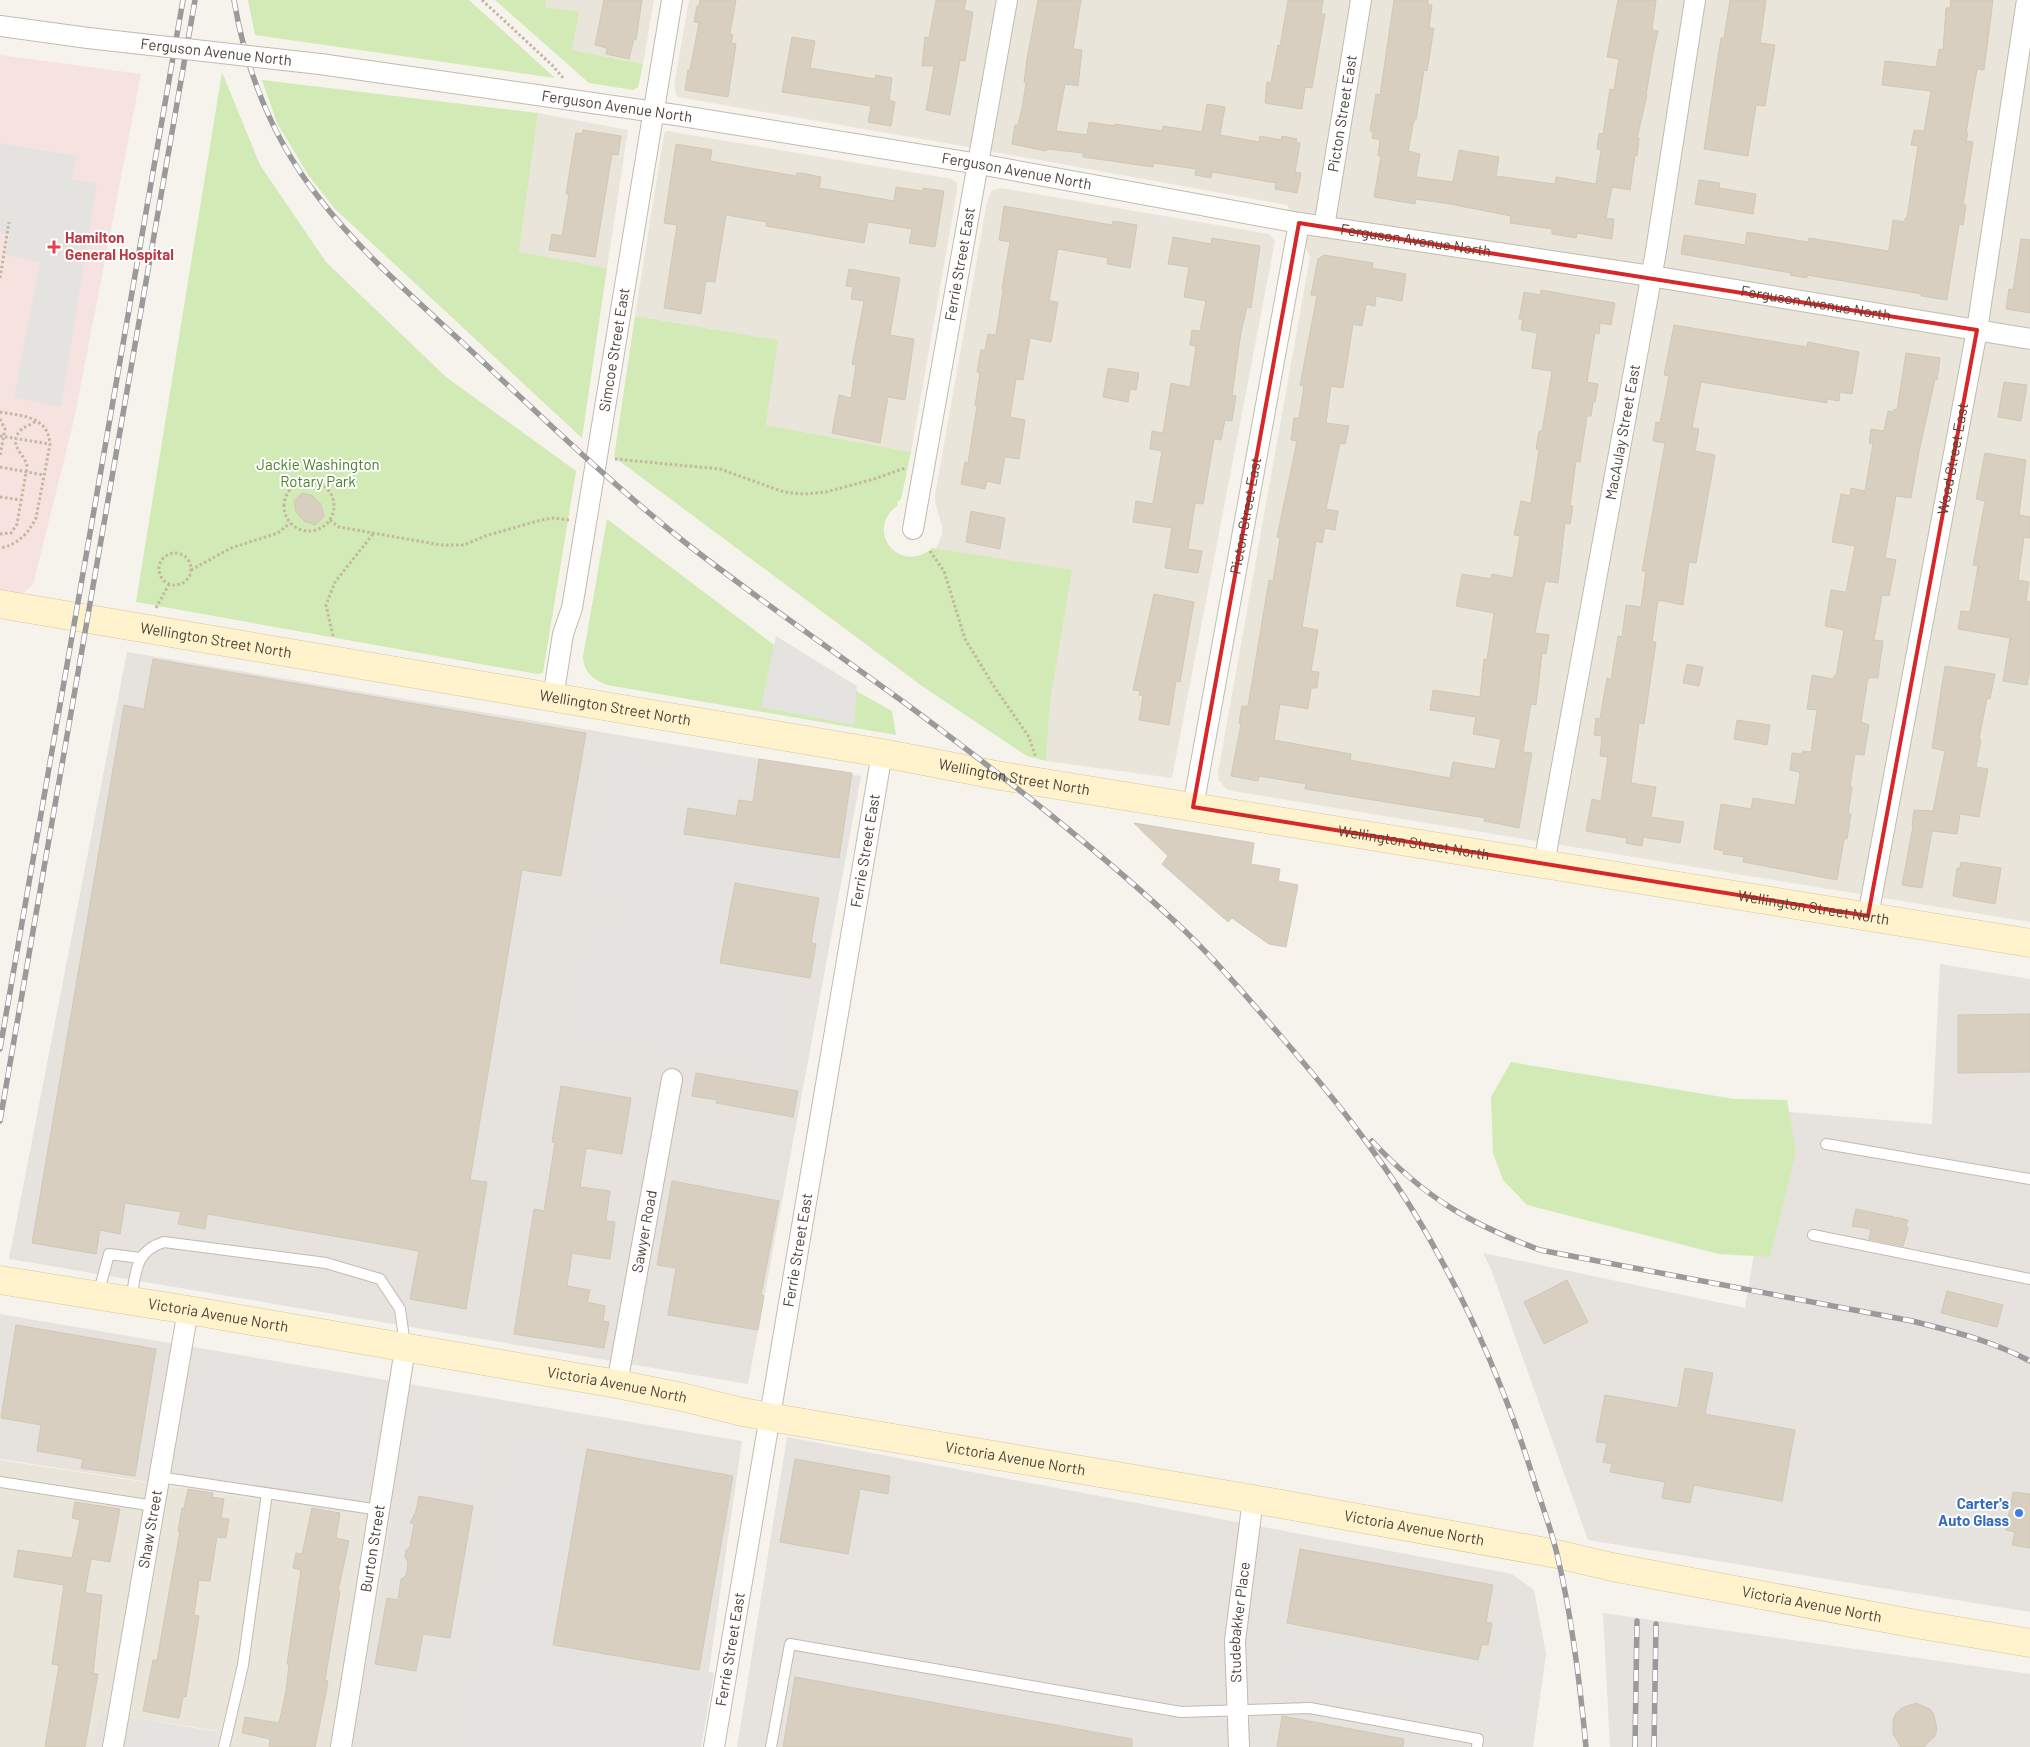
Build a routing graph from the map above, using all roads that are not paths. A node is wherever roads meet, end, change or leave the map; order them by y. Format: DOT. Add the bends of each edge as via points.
graph roads {
  1 [pos="672,0"];
  2 [pos="1007,0"];
  3 [pos="1361,0"];
  4 [pos="1695,0"];
  5 [pos="2027,0"];
  6 [pos="0,26"];
  7 [pos="653,111"];
  8 [pos="978,164"];
  9 [pos="1299,223"];
  10 [pos="1324,227"];
  11 [pos="1651,276"];
  12 [pos="1977,330"];
  13 [pos="2030,340"];
  14 [pos="913,529"];
  15 [pos="0,604"];
  16 [pos="554,698"];
  17 [pos="882,753"];
  18 [pos="1193,807"];
  19 [pos="1544,864"];
  20 [pos="1868,916"];
  21 [pos="2030,943"];
  22 [pos="672,1079"];
  23 [pos="1826,1144"];
  24 [pos="2030,1179"];
  25 [pos="1813,1235"];
  26 [pos="140,1258"];
  27 [pos="2030,1279"];
  28 [pos="0,1280"];
  29 [pos="97,1296"];
  30 [pos="130,1301"];
  31 [pos="188,1310"];
  32 [pos="406,1349"];
  33 [pos="617,1384"];
  34 [pos="770,1417"];
  35 [pos="159,1477"];
  36 [pos="0,1482"];
  37 [pos="267,1493"];
  38 [pos="1253,1499"];
  39 [pos="154,1506"];
  40 [pos="380,1510"];
  41 [pos="2030,1643"];
  42 [pos="1238,1711"];
  43 [pos="113,1747"];
  44 [pos="224,1747"];
  45 [pos="341,1747"];
  46 [pos="714,1747"];
  47 [pos="771,1747"];
  48 [pos="1239,1747"];
  49 [pos="1477,1747"];
  1 -- 7 [label="street, Simcoe Street East"];
  2 -- 8 [label="street, Ferrie Street East"];
  3 -- 10 [label="street, Picton Street East"];
  4 -- 11 [label="street, MacAulay Street East"];
  5 -- 12 [label="street, Wood Street East"];
  6 -- 7 [label="street, Ferguson Avenue North, bridge" via="320,64"];
  7 -- 8 [label="street, Ferguson Avenue North"];
  7 -- 16 [label="street, Simcoe Street East" via="572,608 563,634"];
  8 -- 9 [label="street, Ferguson Avenue North"];
  8 -- 14 [label="street, Ferrie Street East"];
  9 -- 10 [label="street, Ferguson Avenue North"];
  9 -- 18 [label="street, Picton Street East"];
  10 -- 11 [label="street, Ferguson Avenue North"];
  11 -- 12 [label="street, Ferguson Avenue North"];
  11 -- 19 [label="street, MacAulay Street East"];
  12 -- 13 [label="street, Ferguson Avenue North"];
  12 -- 20 [label="street, Wood Street East"];
  15 -- 16 [label="main road, Wellington Street North"];
  16 -- 17 [label="main road, Wellington Street North"];
  17 -- 18 [label="main road, Wellington Street North"];
  17 -- 34 [label="street, Ferrie Street East"];
  18 -- 19 [label="main road, Wellington Street North"];
  19 -- 20 [label="main road, Wellington Street North"];
  20 -- 21 [label="main road, Wellington Street North"];
  22 -- 33 [label="street, Sawyer Road"];
  23 -- 24 [label="lane"];
  25 -- 27 [label="lane"];
  26 -- 29 [label="lane" via="109,1254"];
  26 -- 30 [label="lane"];
  26 -- 32 [label="lane" via="150,1246 164,1242 326,1263 380,1279 400,1309"];
  28 -- 29 [label="main road, Victoria Avenue North"];
  29 -- 30 [label="main road, Victoria Avenue North"];
  30 -- 31 [label="main road, Victoria Avenue North"];
  31 -- 32 [label="main road, Victoria Avenue North"];
  31 -- 35 [label="street, Shaw Street"];
  32 -- 33 [label="main road, Victoria Avenue North"];
  32 -- 40 [label="street, Burton Street"];
  33 -- 34 [label="main road, Victoria Avenue North"];
  34 -- 38 [label="main road, Victoria Avenue North"];
  34 -- 46 [label="street, Ferrie Street East"];
  35 -- 37 [label="lane"];
  35 -- 39 [label="street, Shaw Street"];
  36 -- 39 [label="lane"];
  37 -- 40 [label="lane"];
  37 -- 44 [label="lane" via="243,1665"];
  38 -- 41 [label="main road, Victoria Avenue North"];
  38 -- 42 [label="street, Studebakker Place" via="1235,1641"];
  39 -- 43 [label="street, Shaw Street"];
  40 -- 45 [label="street, Burton Street"];
  42 -- 47 [label="lane" via="1181,1712 790,1644"];
  42 -- 48 [label="street, Studebakker Place"];
  42 -- 49 [label="lane" via="1310,1708 1478,1739"];
}
